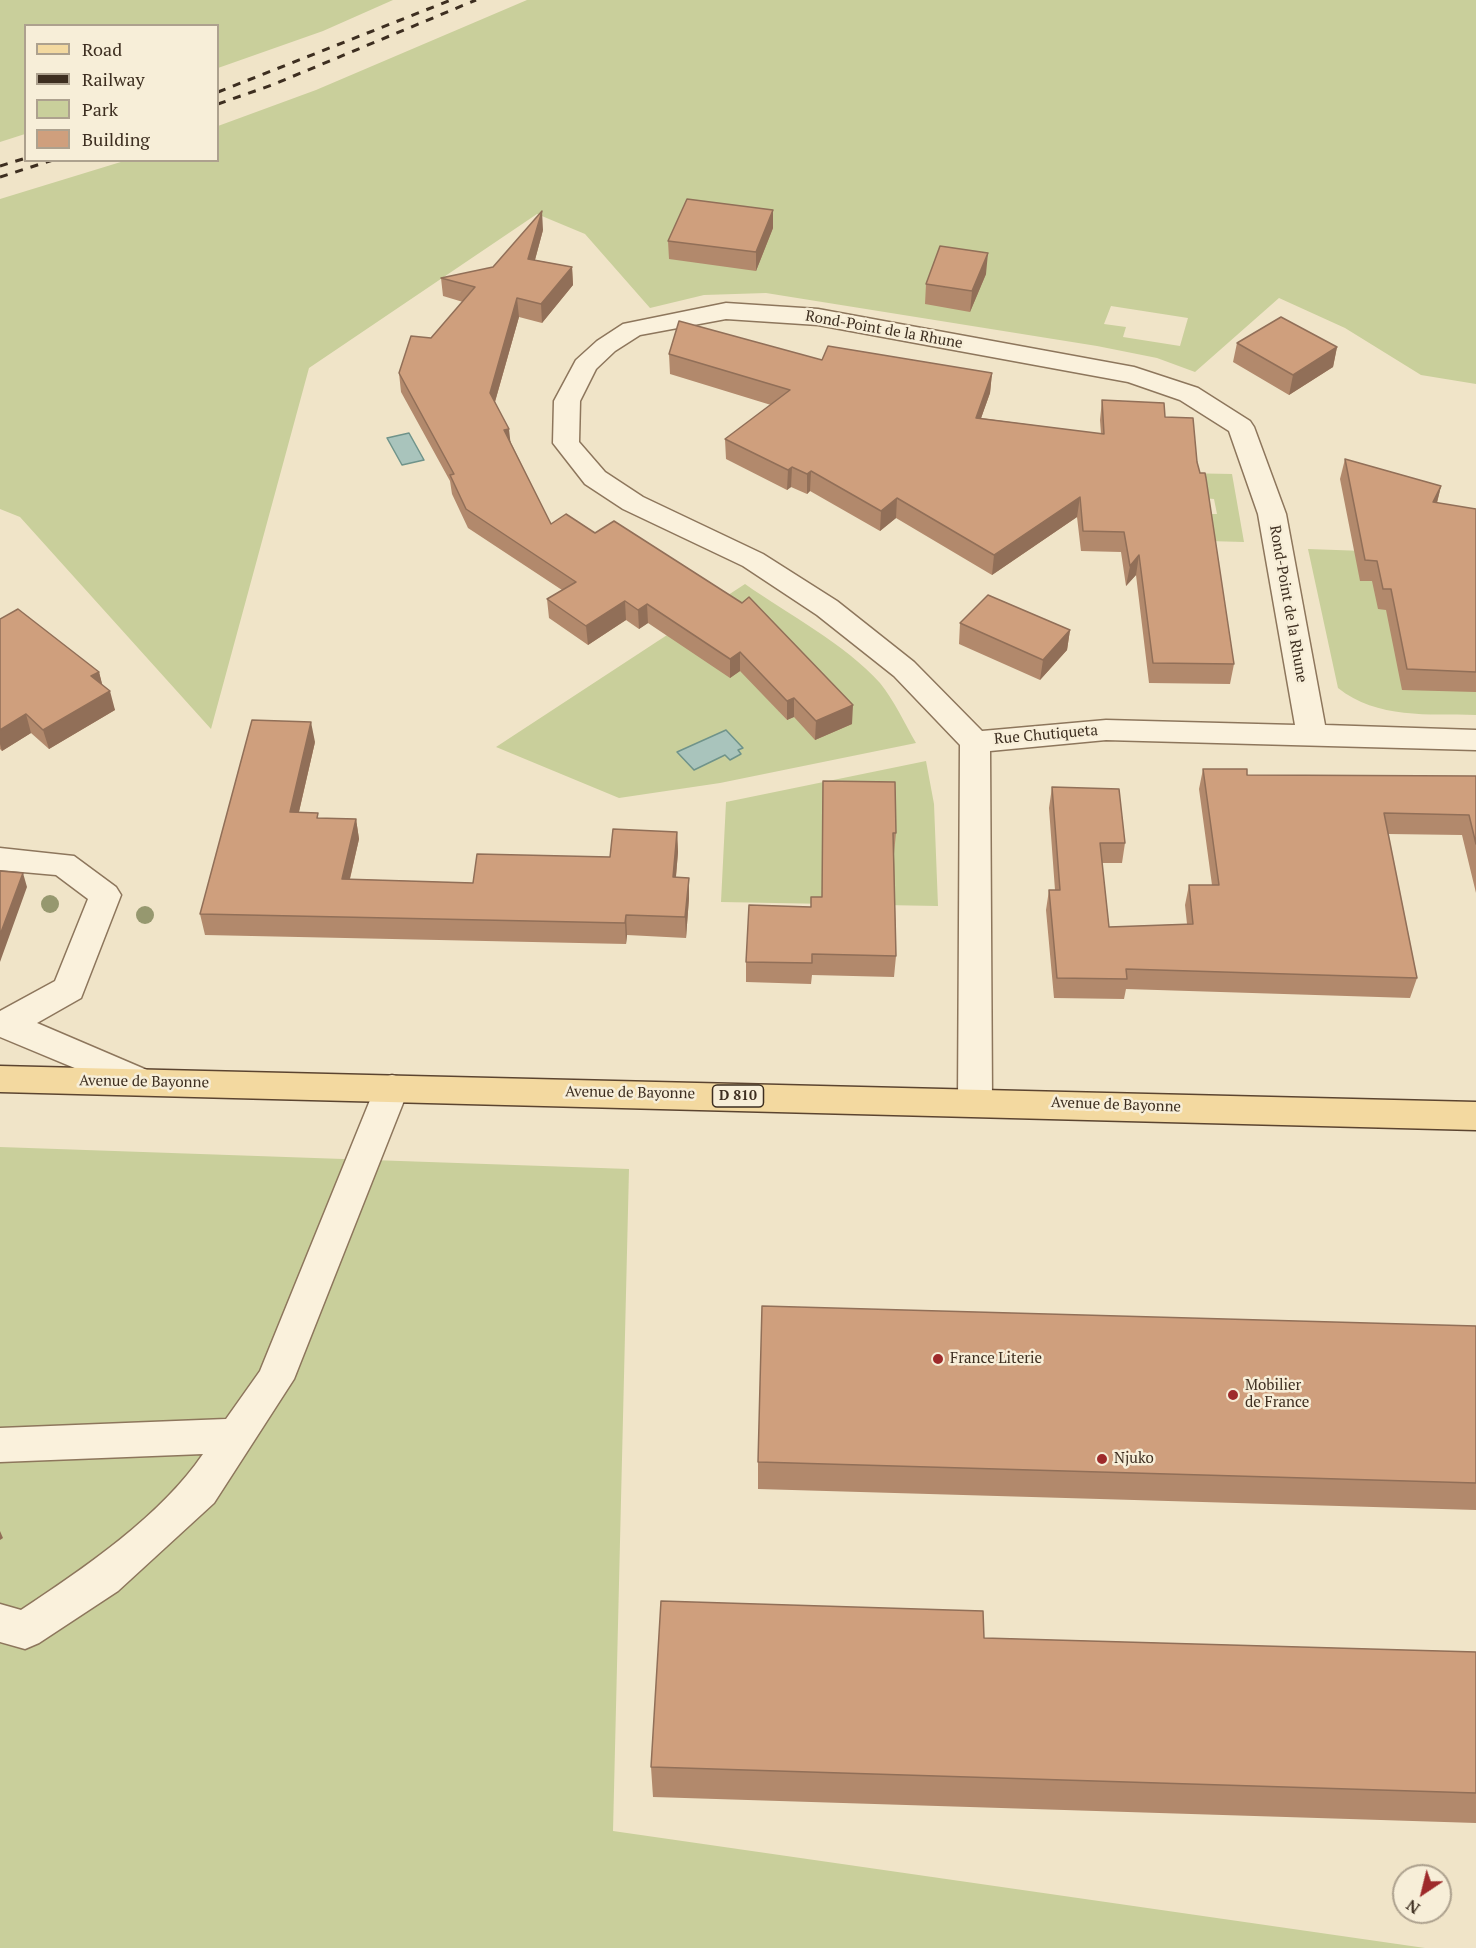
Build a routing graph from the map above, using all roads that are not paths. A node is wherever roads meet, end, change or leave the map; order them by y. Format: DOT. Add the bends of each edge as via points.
graph roads {
  1 [pos="1312,736"];
  2 [pos="1476,740"];
  3 [pos="975,742"];
  4 [pos="0,859"];
  5 [pos="4,1024"];
  6 [pos="0,1079"];
  7 [pos="142,1082"];
  8 [pos="392,1088"];
  9 [pos="975,1101"];
  10 [pos="1476,1116"];
  11 [pos="237,1436"];
  12 [pos="0,1445"];
  13 [pos="0,1623"];
  1 -- 2 [label="street, Rue Chutiqueta"];
  1 -- 3 [label="street, Rue Chutiqueta" via="1106,729"];
  1 -- 3 [label="street, Rond-Point de la Rhune" via="1272,514 1241,428 1190,394 1134,375 818,317 726,311 632,329 585,365 567,401 566,443 595,478 633,503 753,560 827,608 904,669"];
  3 -- 9 [label="street, Rue Chutiqueta"];
  4 -- 5 [label="street" via="63,864 105,895 69,989"];
  5 -- 7 [label="street"];
  6 -- 7 [label="main road, Avenue de Bayonne / D 810"];
  7 -- 8 [label="main road, Avenue de Bayonne / D 810"];
  8 -- 9 [label="main road, Avenue de Bayonne / D 810"];
  8 -- 11 [label="street" via="275,1379"];
  9 -- 10 [label="main road, Avenue de Bayonne / D 810"];
  11 -- 12 [label="street"];
  11 -- 13 [label="street" via="200,1491 104,1578 25,1630"];
}
